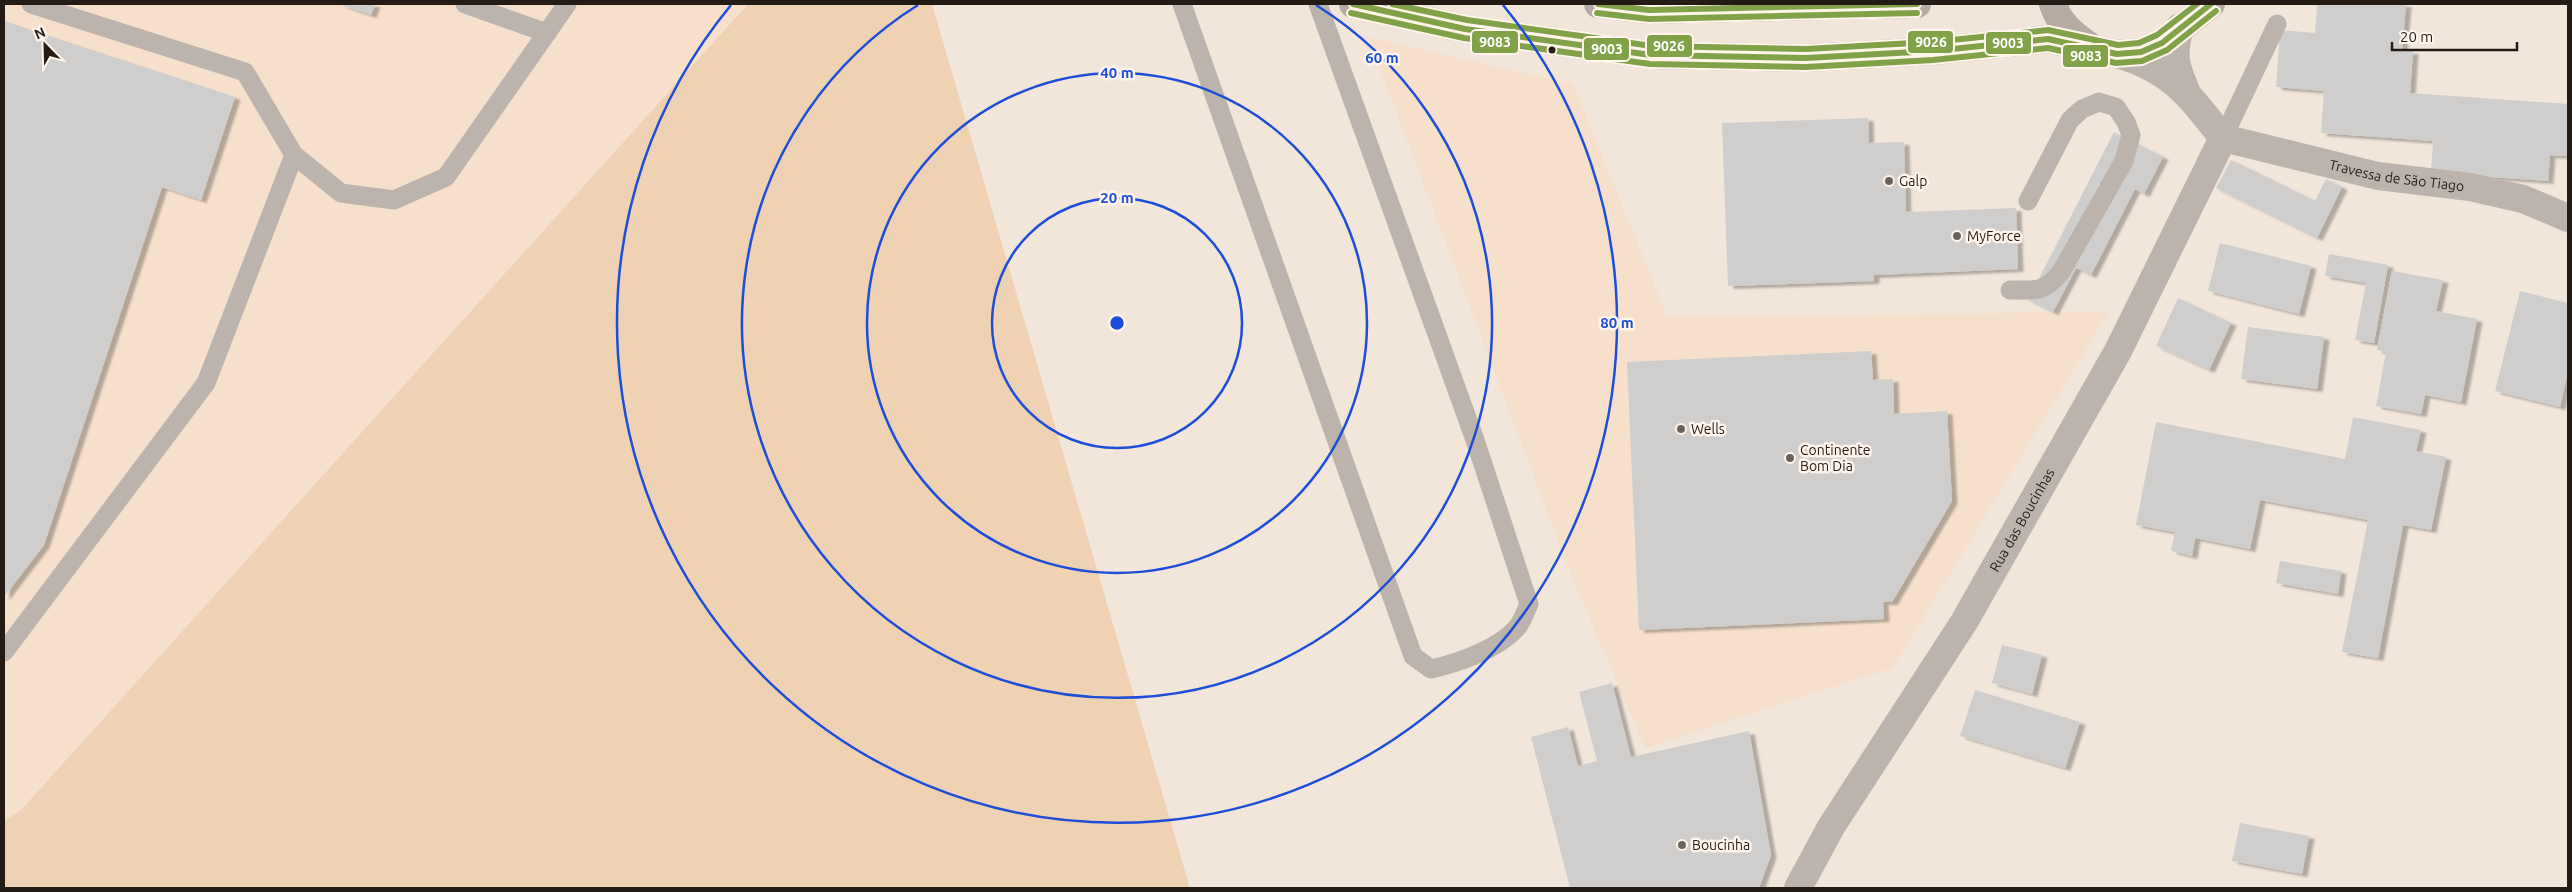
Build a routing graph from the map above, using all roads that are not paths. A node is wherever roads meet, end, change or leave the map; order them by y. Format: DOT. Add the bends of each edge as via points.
graph roads {
  1 [pos="31,4"];
  2 [pos="465,4"];
  3 [pos="567,4"];
  4 [pos="1182,4"];
  5 [pos="1318,4"];
  6 [pos="1353,4"];
  7 [pos="1598,4"];
  8 [pos="1917,4"];
  9 [pos="2053,4"];
  10 [pos="2211,4"];
  11 [pos="2186,15"];
  12 [pos="2277,24"];
  13 [pos="547,33"];
  14 [pos="2105,51"];
  15 [pos="2187,93"];
  16 [pos="2223,138"];
  17 [pos="294,155"];
  18 [pos="2028,201"];
  19 [pos="2568,218"];
  20 [pos="2010,290"];
  21 [pos="4,652"];
  22 [pos="1798,888"];
  1 -- 17 [label="lane" via="245,72"];
  2 -- 13 [label="lane"];
  3 -- 13 [label="lane"];
  4 -- 5 [label="lane" via="1413,656 1432,669 1454,664 1494,645 1519,626 1529,604 1472,430"];
  6 -- 14 [label="main road" via="1465,29 1651,55 1806,58 1933,51 2048,39"];
  7 -- 8 [label="main road" via="1649,10"];
  9 -- 14 [label="main road" via="2071,33"];
  10 -- 11 [label="main road"];
  11 -- 14 [label="main road" via="2162,43 2141,52"];
  11 -- 15 [label="street" via="2174,50"];
  12 -- 16 [label="lane, Rua das Boucinhas"];
  13 -- 17 [label="lane" via="446,177 394,200 341,193"];
  14 -- 15 [label="street" via="2141,61 2164,73"];
  15 -- 16 [label="street"];
  16 -- 19 [label="street, Travessa de São Tiago" via="2378,176 2470,187 2522,199"];
  16 -- 22 [label="street, Rua das Boucinhas" via="2108,368 1964,622 1831,827"];
  17 -- 21 [label="lane" via="206,383"];
  18 -- 20 [label="lane" via="2070,120 2082,109 2099,102 2116,107 2131,135 2124,161 2061,272 2040,290"];
}
